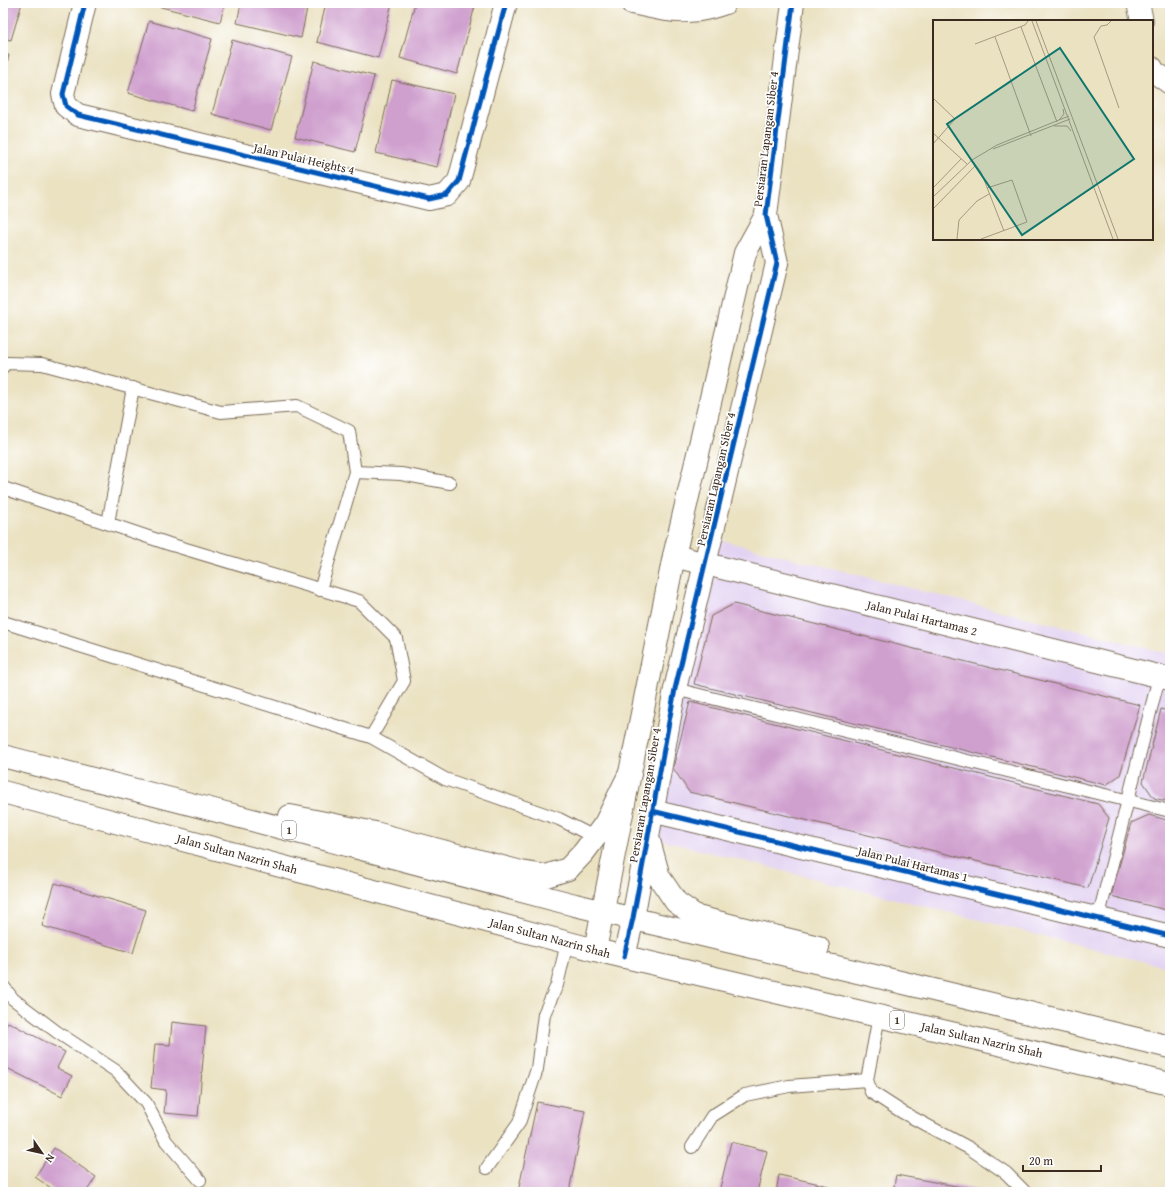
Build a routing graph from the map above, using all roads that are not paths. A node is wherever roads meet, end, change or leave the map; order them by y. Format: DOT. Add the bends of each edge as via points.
graph roads {
  1 [pos="85,3"];
  2 [pos="506,3"];
  3 [pos="632,3"];
  4 [pos="725,3"];
  5 [pos="789,3"];
  6 [pos="1138,3"];
  7 [pos="1142,20"];
  8 [pos="1153,71"];
  9 [pos="1170,83"];
  10 [pos="766,215"];
  11 [pos="3,367"];
  12 [pos="133,388"];
  13 [pos="355,472"];
  14 [pos="450,483"];
  15 [pos="3,488"];
  16 [pos="108,523"];
  17 [pos="674,556"];
  18 [pos="706,564"];
  19 [pos="320,590"];
  20 [pos="3,622"];
  21 [pos="1165,678"];
  22 [pos="675,689"];
  23 [pos="372,737"];
  24 [pos="3,756"];
  25 [pos="630,773"];
  26 [pos="3,792"];
  27 [pos="1128,801"];
  28 [pos="210,809"];
  29 [pos="652,811"];
  30 [pos="1170,811"];
  31 [pos="648,837"];
  32 [pos="596,838"];
  33 [pos="603,912"];
  34 [pos="633,918"];
  35 [pos="1098,919"];
  36 [pos="1170,936"];
  37 [pos="567,943"];
  38 [pos="595,950"];
  39 [pos="624,957"];
  40 [pos="3,986"];
  41 [pos="942,992"];
  42 [pos="880,1016"];
  43 [pos="1170,1047"];
  44 [pos="866,1080"];
  45 [pos="1170,1084"];
  46 [pos="692,1147"];
  47 [pos="487,1168"];
  48 [pos="200,1180"];
  49 [pos="1026,1192"];
  1 -- 2 [label="main road, Jalan Pulai Heights 4" via="63,94 66,106 78,115 429,199 447,194 459,181"];
  3 -- 4 [label="main road" via="687,12"];
  5 -- 10 [label="main road, Persiaran Lapangan Siber 4"];
  6 -- 7 [label="main road"];
  8 -- 9 [label="main road"];
  10 -- 17 [label="main road, Persiaran Lapangan Siber 4" via="745,253"];
  10 -- 18 [label="main road, Persiaran Lapangan Siber 4" via="777,263"];
  11 -- 12 [label="lane" via="6,363 42,364"];
  12 -- 13 [label="lane" via="221,412 297,406 349,432"];
  12 -- 16 [label="lane"];
  13 -- 14 [label="lane" via="401,474"];
  13 -- 19 [label="lane"];
  15 -- 16 [label="lane"];
  16 -- 19 [label="lane"];
  17 -- 18 [label="main road, Jalan Pulai Hartamas 2"];
  17 -- 25 [label="main road, Persiaran Lapangan Siber 4"];
  18 -- 21 [label="main road, Jalan Pulai Hartamas 2"];
  18 -- 22 [label="main road, Persiaran Lapangan Siber 4"];
  19 -- 23 [label="lane" via="359,601 396,638 404,681"];
  20 -- 23 [label="lane"];
  21 -- 27 [label="lane"];
  22 -- 27 [label="lane"];
  22 -- 29 [label="main road, Persiaran Lapangan Siber 4"];
  23 -- 32 [label="lane" via="445,779 559,819"];
  24 -- 28 [label="main road, 1"];
  25 -- 32 [label="main road"];
  25 -- 33 [label="main road, Persiaran Lapangan Siber 4"];
  26 -- 37 [label="main road, Jalan Sultan Nazrin Shah / 1"];
  27 -- 30 [label="lane"];
  27 -- 35 [label="lane"];
  28 -- 32 [label="main road" via="270,811 375,833 521,872 546,876 568,869"];
  28 -- 33 [label="main road, 1"];
  29 -- 31 [label="main road, Persiaran Lapangan Siber 4"];
  29 -- 35 [label="main road, Jalan Pulai Hartamas 1"];
  31 -- 34 [label="main road, Persiaran Lapangan Siber 4"];
  31 -- 41 [label="main road" via="659,877 676,902 697,917 912,970"];
  33 -- 34 [label="main road, 1"];
  33 -- 38 [label="main road, Persiaran Lapangan Siber 4"];
  34 -- 39 [label="main road, Persiaran Lapangan Siber 4"];
  34 -- 41 [label="main road, 1"];
  35 -- 36 [label="main road, Jalan Pulai Hartamas 1"];
  37 -- 38 [label="main road, Jalan Sultan Nazrin Shah / 1"];
  37 -- 47 [label="lane" via="557,985 544,1014 537,1069 519,1123"];
  38 -- 39 [label="main road, Jalan Sultan Nazrin Shah / 1"];
  39 -- 42 [label="main road, Jalan Sultan Nazrin Shah / 1"];
  40 -- 48 [label="lane" via="13,999 26,1009 116,1071 146,1103 166,1140"];
  41 -- 43 [label="main road, 1"];
  42 -- 44 [label="lane"];
  42 -- 45 [label="main road, Jalan Sultan Nazrin Shah / 1"];
  44 -- 46 [label="lane" via="789,1086 745,1095 712,1116"];
  44 -- 49 [label="lane" via="871,1092 969,1148 1006,1173"];
}
